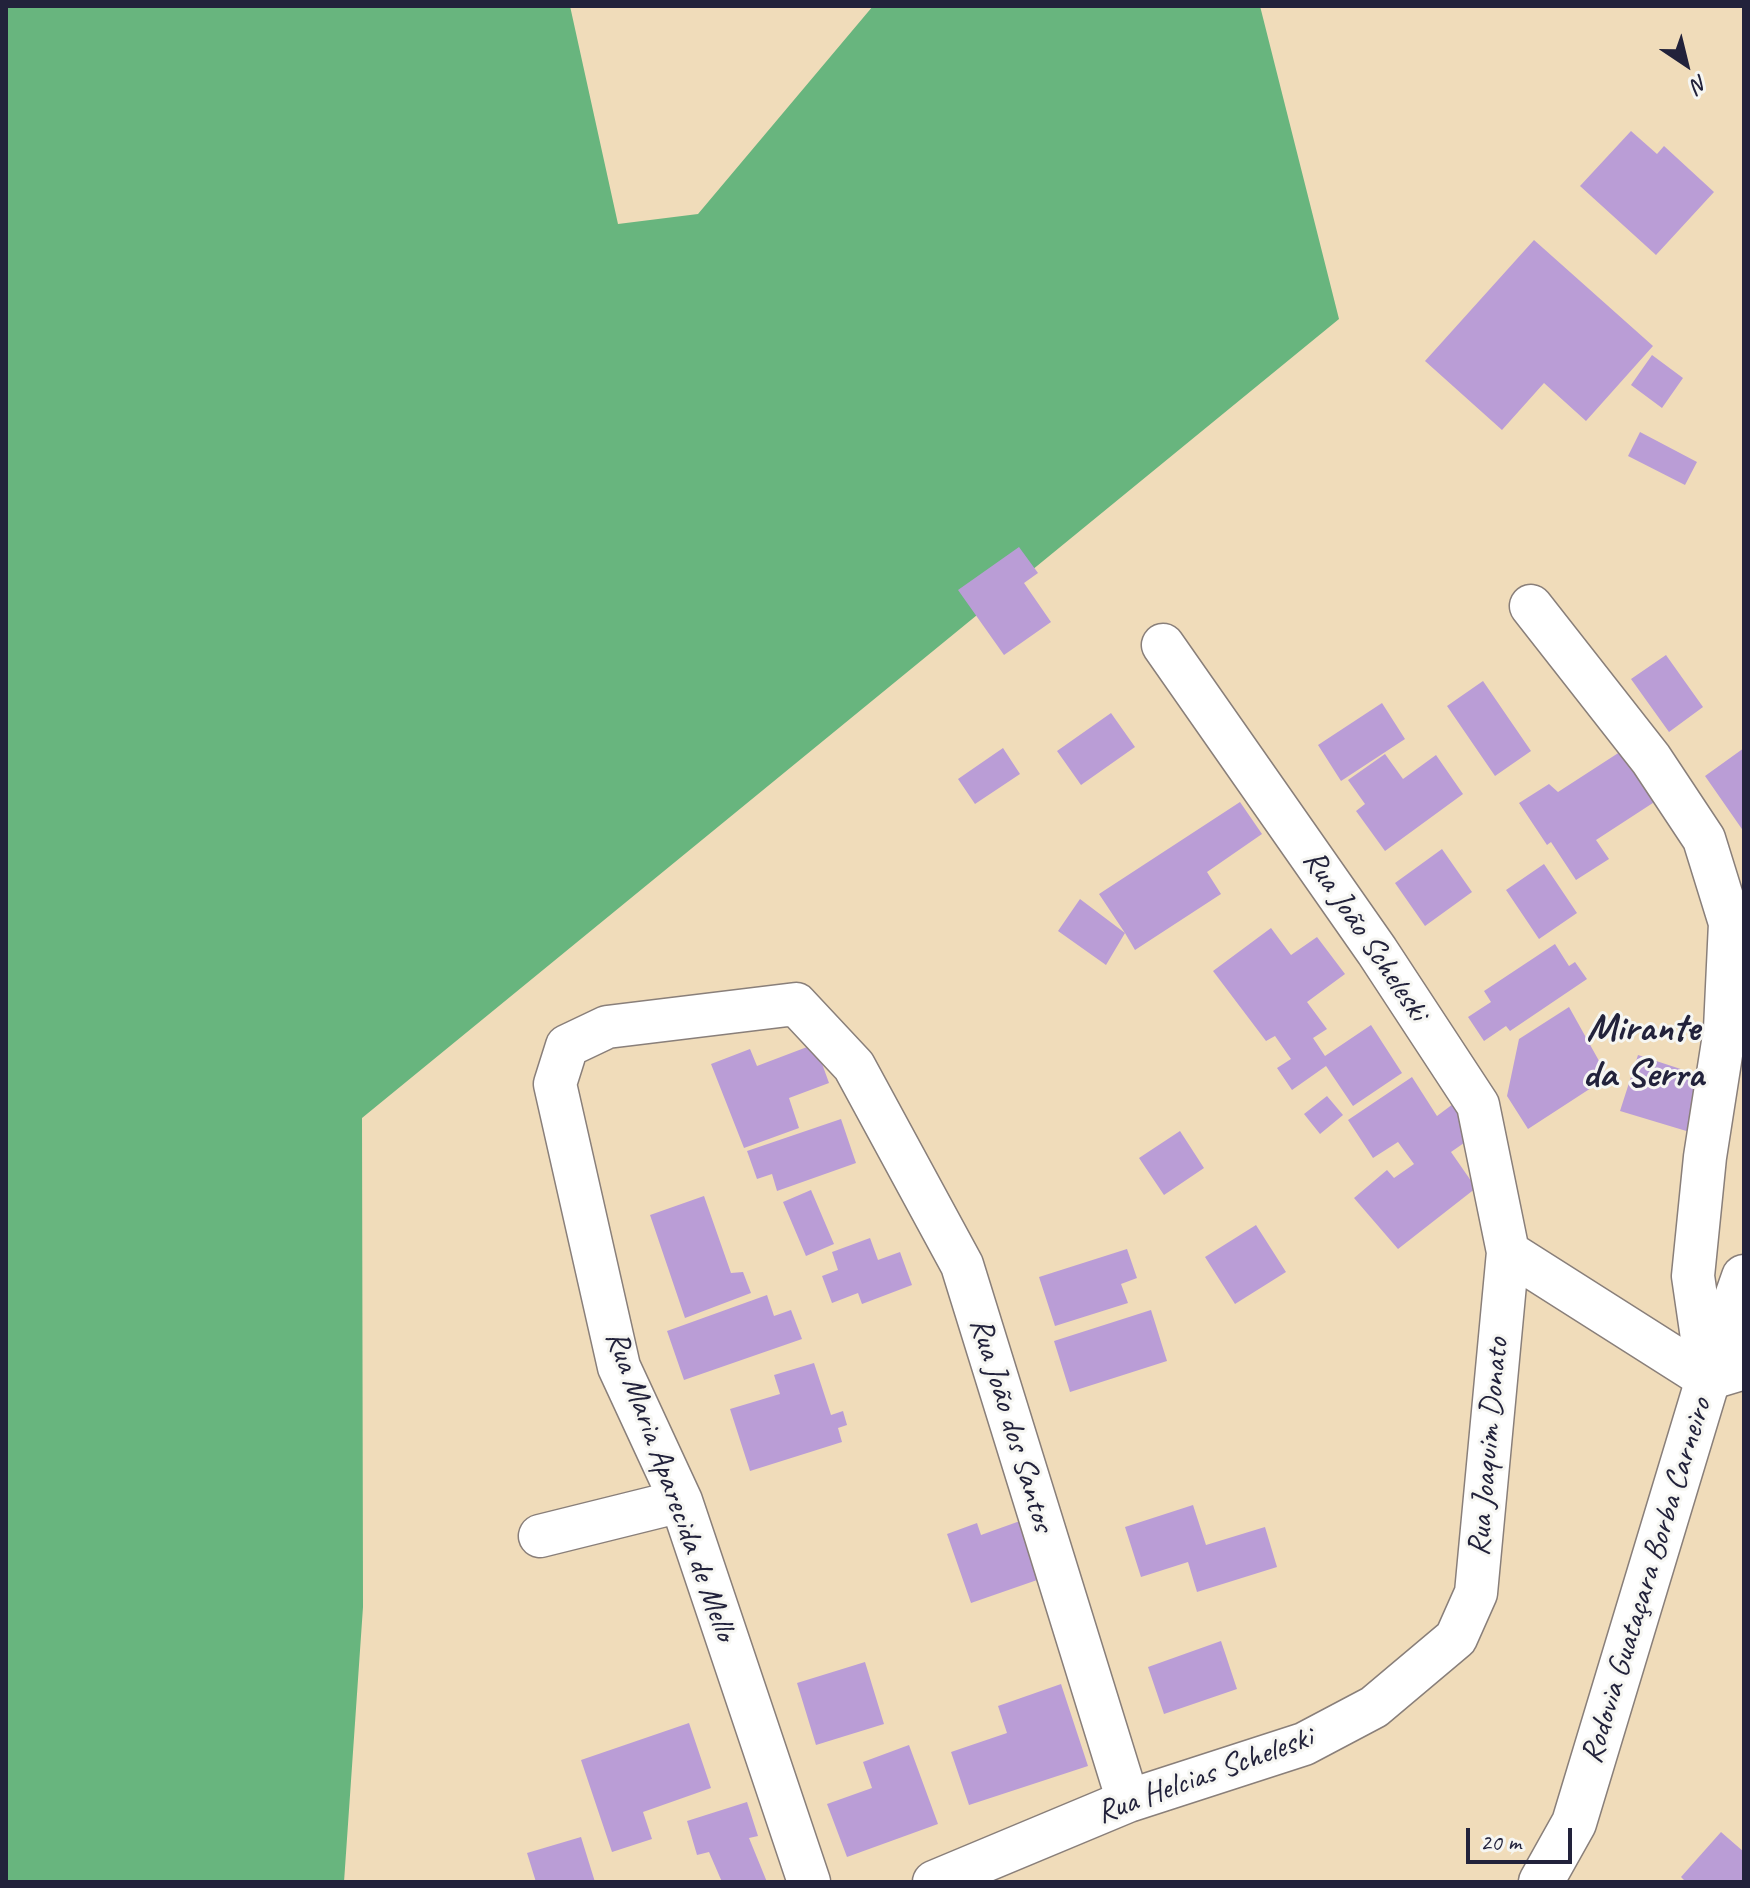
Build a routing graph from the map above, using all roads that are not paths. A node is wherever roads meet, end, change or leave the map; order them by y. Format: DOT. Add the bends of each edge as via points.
graph roads {
  1 [pos="1531,606"];
  2 [pos="1163,645"];
  3 [pos="555,1084"];
  4 [pos="1508,1252"];
  5 [pos="1744,1277"];
  6 [pos="1726,1374"];
  7 [pos="681,1501"];
  8 [pos="540,1536"];
  9 [pos="1456,1638"];
  10 [pos="1128,1801"];
  11 [pos="809,1882"];
  12 [pos="934,1882"];
  13 [pos="1541,1882"];
  1 -- 6 [label="street" via="1651,759 1704,839 1730,923 1725,1029 1693,1276"];
  2 -- 4 [label="street, Rua João Scheleski" via="1478,1105"];
  3 -- 7 [label="street, Rua Maria Aparecida de Mello" via="619,1367"];
  3 -- 10 [label="street, Rua João dos Santos" via="567,1046 607,1027 796,1004 854,1066 962,1265"];
  4 -- 6 [label="street"];
  4 -- 9 [label="street, Rua Joaquim Donato" via="1476,1593"];
  5 -- 6 [label="main road, Rodovia Guataçara Borba Carneiro"];
  6 -- 13 [label="main road, Rodovia Guataçara Borba Carneiro" via="1574,1823"];
  7 -- 8 [label="street"];
  7 -- 11 [label="street, Rua Maria Aparecida de Mello"];
  9 -- 10 [label="street, Rua Helcias Scheleski" via="1374,1707 1304,1744"];
  10 -- 12 [label="street, Rua Helcias Scheleski"];
}
